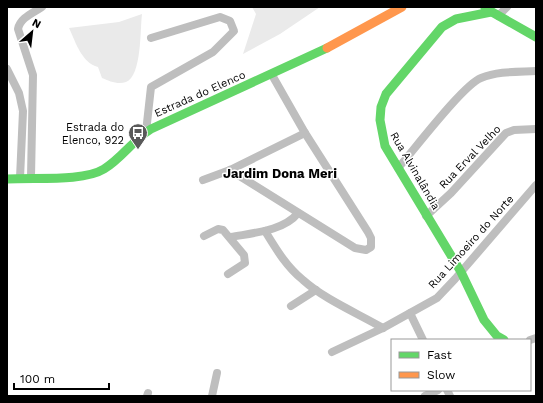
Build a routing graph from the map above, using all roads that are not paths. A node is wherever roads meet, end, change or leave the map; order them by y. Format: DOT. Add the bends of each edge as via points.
graph roads {
  1 [pos="42,7"];
  2 [pos="402,7"];
  3 [pos="507,7"];
  4 [pos="491,11"];
  5 [pos="536,37"];
  6 [pos="151,38"];
  7 [pos="7,69"];
  8 [pos="536,71"];
  9 [pos="272,75"];
  10 [pos="536,129"];
  11 [pos="146,132"];
  12 [pos="305,133"];
  13 [pos="398,168"];
  14 [pos="230,170"];
  15 [pos="31,177"];
  16 [pos="20,178"];
  17 [pos="7,179"];
  18 [pos="203,180"];
  19 [pos="536,185"];
  20 [pos="298,213"];
  21 [pos="426,216"];
  22 [pos="265,231"];
  23 [pos="204,236"];
  24 [pos="231,237"];
  25 [pos="462,272"];
  26 [pos="228,274"];
  27 [pos="316,290"];
  28 [pos="291,306"];
  29 [pos="410,313"];
  30 [pos="383,328"];
  31 [pos="423,339"];
  32 [pos="503,339"];
  33 [pos="332,352"];
  34 [pos="217,373"];
  35 [pos="436,391"];
  36 [pos="212,396"];
  37 [pos="425,396"];
  1 -- 15 [label="street" via="18,24 32,75"];
  2 -- 9 [label="street, Estrada do Elenco" via="353,35"];
  3 -- 4 [label="street"];
  4 -- 5 [label="street"];
  4 -- 13 [label="street, Rua Alvinalândia" via="456,19 442,27 386,94 380,106 380,132"];
  6 -- 11 [label="street" via="220,17 230,21 234,31 213,52 151,87"];
  7 -- 16 [label="street" via="19,93 22,111"];
  8 -- 13 [label="street" via="500,73 475,81"];
  9 -- 11 [label="street, Estrada do Elenco"];
  9 -- 12 [label="street"];
  10 -- 21 [label="street, Rua Erval Velho" via="506,133 452,192"];
  11 -- 15 [label="street, Estrada do Elenco" via="102,170 89,176"];
  12 -- 14 [label="street"];
  12 -- 20 [label="street" via="368,232 372,245 370,249 355,248"];
  13 -- 21 [label="street, Rua Alvinalândia"];
  14 -- 18 [label="street"];
  14 -- 20 [label="street"];
  15 -- 16 [label="street, Estrada do Elenco"];
  16 -- 17 [label="street, Estrada do Elenco"];
  19 -- 25 [label="street, Rua Limoeiro do Norte"];
  20 -- 22 [label="street" via="292,220"];
  21 -- 25 [label="street, Rua Alvinalândia"];
  22 -- 24 [label="street"];
  22 -- 27 [label="street" via="292,271"];
  23 -- 24 [label="street" via="221,229"];
  24 -- 26 [label="street" via="246,261"];
  25 -- 29 [label="street, Rua Limoeiro do Norte" via="437,298"];
  25 -- 32 [label="street, Rua Alvinalândia" via="485,322"];
  27 -- 28 [label="street"];
  27 -- 30 [label="street"];
  29 -- 30 [label="street, Rua Limoeiro do Norte"];
  29 -- 31 [label="street"];
  30 -- 33 [label="street, Rua Limoeiro do Norte"];
  34 -- 36 [label="street"];
  35 -- 37 [label="street"];
}
